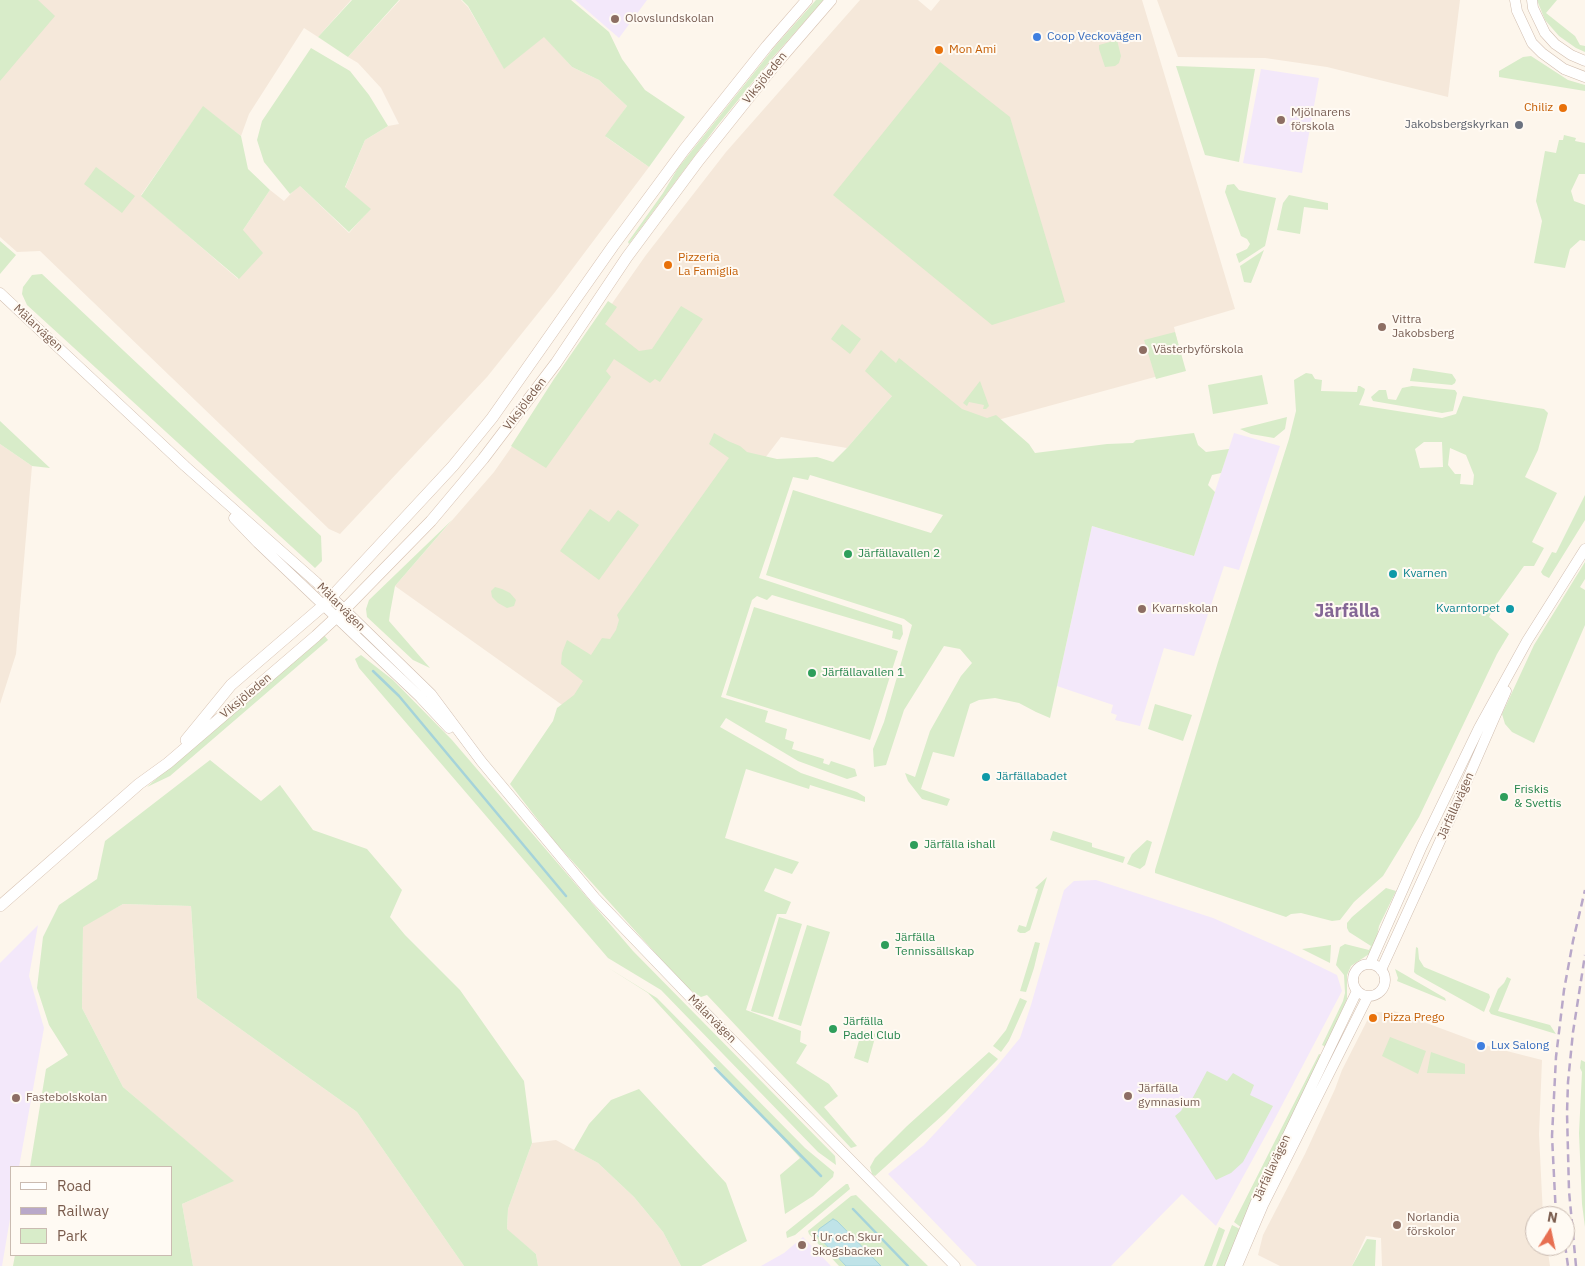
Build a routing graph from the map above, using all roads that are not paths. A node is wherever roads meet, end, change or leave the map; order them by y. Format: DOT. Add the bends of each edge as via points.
graph roads {
  1 [pos="808,0"];
  2 [pos="831,0"];
  3 [pos="1515,0"];
  4 [pos="1532,0"];
  5 [pos="1585,61"];
  6 [pos="1585,78"];
  7 [pos="0,293"];
  8 [pos="1585,549"];
  9 [pos="327,601"];
  10 [pos="340,614"];
  11 [pos="1527,641"];
  12 [pos="168,763"];
  13 [pos="0,906"];
  14 [pos="1370,964"];
  15 [pos="1381,970"];
  16 [pos="1357,991"];
  17 [pos="1368,996"];
  18 [pos="955,1266"];
  19 [pos="1230,1266"];
  20 [pos="1237,1266"];
  1 -- 9 [label="main road, Viksjöleden" via="684,150 492,418 453,466"];
  2 -- 10 [label="main road, Viksjöleden" via="699,160 627,257 556,364 483,459 431,521"];
  3 -- 6 [label="street" via="1532,43 1564,69"];
  4 -- 5 [label="street" via="1545,33 1554,44"];
  7 -- 9 [label="street, Mälarvägen" via="186,466 258,543"];
  8 -- 11 [label="street, Järfällavägen"];
  9 -- 10 [label="street, Mälarvägen"];
  9 -- 12 [label="main road, Viksjöleden" via="231,685"];
  10 -- 12 [label="main road, Viksjöleden"];
  10 -- 18 [label="street, Mälarvägen" via="480,761 595,898"];
  11 -- 14 [label="street, Järfällavägen" via="1479,728"];
  11 -- 15 [label="street, Järfällavägen"];
  12 -- 13 [label="main road, Viksjöleden" via="139,784"];
  14 -- 15 [label="street"];
  14 -- 16 [label="street" via="1362,966 1354,974"];
  15 -- 17 [label="street" via="1383,988"];
  16 -- 17 [label="street"];
  16 -- 19 [label="street, Järfällavägen" via="1255,1204"];
  17 -- 20 [label="street, Järfällavägen" via="1263,1205"];
}
